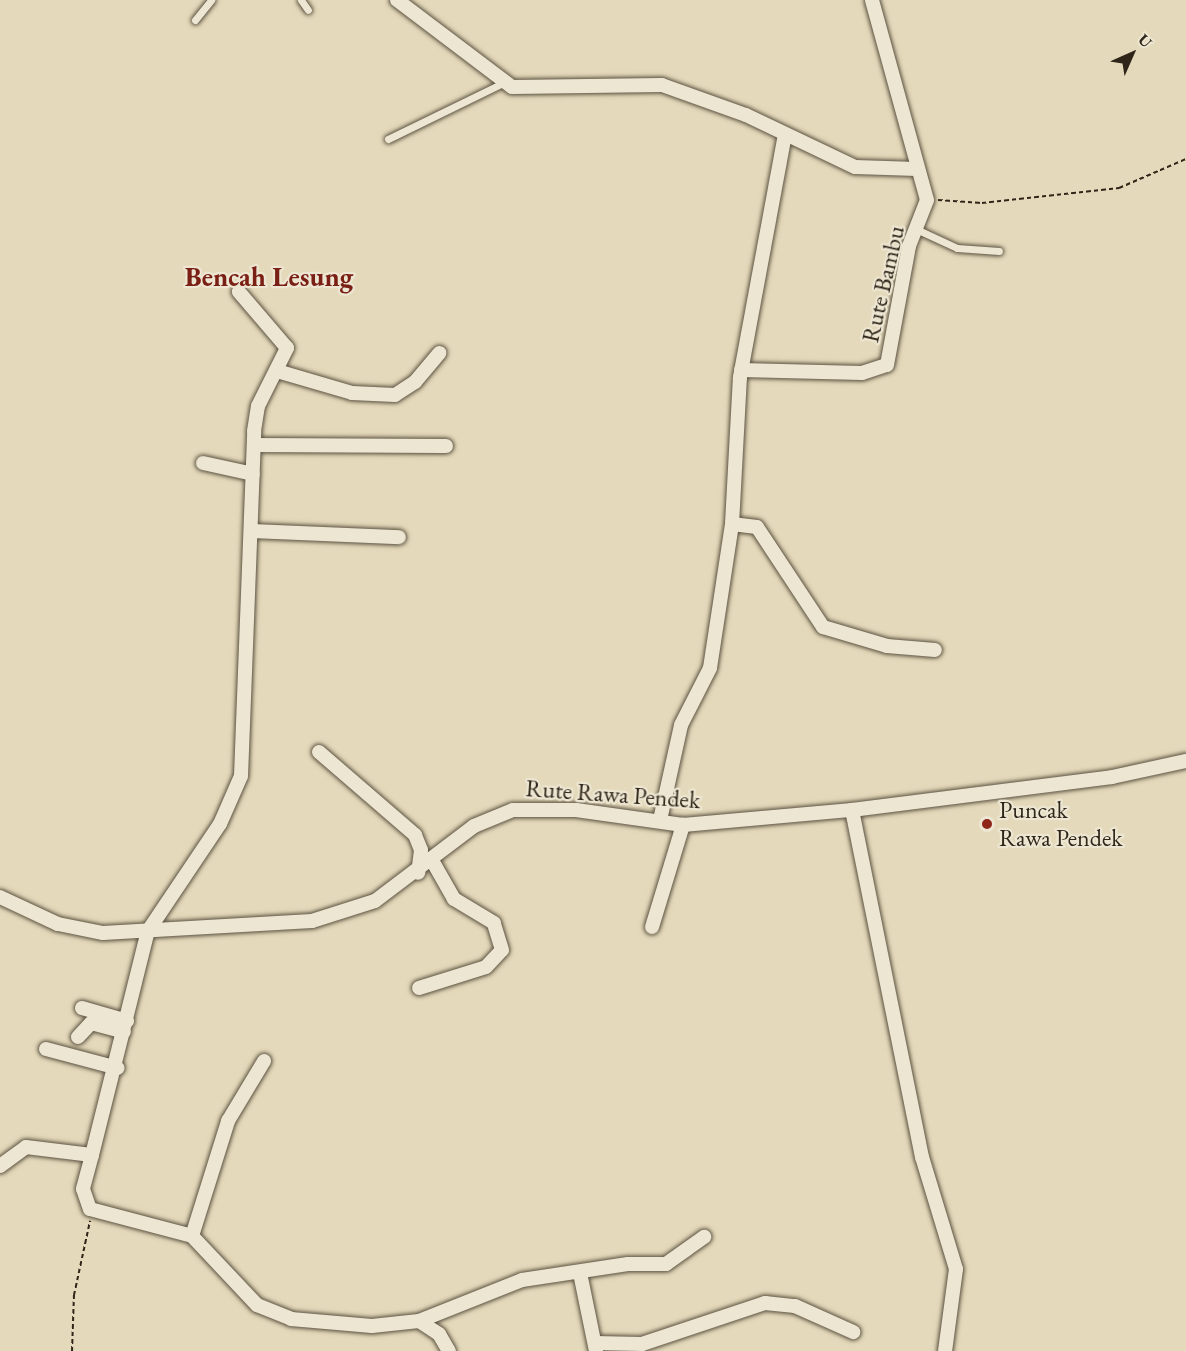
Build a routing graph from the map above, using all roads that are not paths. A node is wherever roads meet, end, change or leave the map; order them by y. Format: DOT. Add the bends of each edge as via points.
graph roads {
  1 [pos="211,0"];
  2 [pos="301,0"];
  3 [pos="397,0"];
  4 [pos="873,0"];
  5 [pos="308,10"];
  6 [pos="195,20"];
  7 [pos="503,83"];
  8 [pos="785,135"];
  9 [pos="388,139"];
  10 [pos="917,169"];
  11 [pos="916,229"];
  12 [pos="999,251"];
  13 [pos="239,292"];
  14 [pos="439,353"];
  15 [pos="277,371"];
  16 [pos="741,374"];
  17 [pos="254,445"];
  18 [pos="446,446"];
  19 [pos="203,463"];
  20 [pos="253,474"];
  21 [pos="732,524"];
  22 [pos="253,531"];
  23 [pos="399,537"];
  24 [pos="935,650"];
  25 [pos="319,752"];
  26 [pos="1186,761"];
  27 [pos="852,810"];
  28 [pos="660,820"];
  29 [pos="683,825"];
  30 [pos="433,862"];
  31 [pos="418,873"];
  32 [pos="0,897"];
  33 [pos="652,927"];
  34 [pos="148,931"];
  35 [pos="419,988"];
  36 [pos="82,1008"];
  37 [pos="125,1026"];
  38 [pos="78,1037"];
  39 [pos="45,1049"];
  40 [pos="264,1061"];
  41 [pos="118,1068"];
  42 [pos="93,1155"];
  43 [pos="0,1166"];
  44 [pos="192,1236"];
  45 [pos="704,1237"];
  46 [pos="580,1273"];
  47 [pos="418,1321"];
  48 [pos="853,1332"];
  49 [pos="595,1347"];
  50 [pos="449,1351"];
  51 [pos="945,1351"];
  1 -- 6 [label="lane"];
  2 -- 5 [label="lane"];
  3 -- 7 [label="street"];
  4 -- 10 [label="street, Rute Bambu"];
  7 -- 8 [label="street" via="529,88 662,85 712,100"];
  7 -- 9 [label="lane"];
  8 -- 10 [label="street" via="855,168"];
  8 -- 16 [label="street"];
  10 -- 11 [label="street, Rute Bambu" via="927,200"];
  11 -- 12 [label="lane" via="964,250"];
  11 -- 16 [label="street, Rute Bambu" via="883,370"];
  13 -- 15 [label="street" via="284,339 286,351"];
  14 -- 15 [label="street" via="415,382 395,395 360,394"];
  15 -- 17 [label="street" via="258,406"];
  16 -- 21 [label="street"];
  17 -- 18 [label="street"];
  17 -- 20 [label="street"];
  19 -- 20 [label="street"];
  20 -- 22 [label="street"];
  21 -- 24 [label="street" via="757,527 822,627 887,646"];
  21 -- 28 [label="street" via="710,668 681,725"];
  22 -- 23 [label="street"];
  22 -- 34 [label="street" via="241,776 220,824"];
  25 -- 31 [label="street" via="414,836 421,850"];
  26 -- 27 [label="street, Rute Rawa Pendek" via="1112,777"];
  27 -- 29 [label="street, Rute Rawa Pendek"];
  27 -- 51 [label="street" via="922,1157 956,1269"];
  28 -- 29 [label="street, Rute Rawa Pendek"];
  28 -- 30 [label="street, Rute Rawa Pendek" via="576,810 513,810 474,826"];
  29 -- 33 [label="street"];
  30 -- 31 [label="street, Rute Rawa Pendek"];
  30 -- 35 [label="street" via="454,899 494,923 502,950 486,967"];
  31 -- 34 [label="street, Rute Rawa Pendek" via="375,901 321,919"];
  32 -- 34 [label="street, Rute Rawa Pendek" via="73,928"];
  34 -- 37 [label="street"];
  36 -- 37 [label="street"];
  37 -- 38 [label="street" via="91,1023"];
  37 -- 41 [label="street"];
  39 -- 41 [label="street"];
  40 -- 44 [label="street" via="228,1121"];
  41 -- 42 [label="street"];
  42 -- 43 [label="street" via="26,1147"];
  42 -- 44 [label="street" via="82,1195 98,1213"];
  44 -- 47 [label="street" via="249,1298 277,1316 372,1326"];
  45 -- 46 [label="street" via="666,1264 628,1264"];
  46 -- 47 [label="street" via="502,1285"];
  46 -- 49 [label="street"];
  47 -- 50 [label="street" via="440,1334"];
  48 -- 49 [label="street" via="795,1306 765,1303 642,1344"];
}
